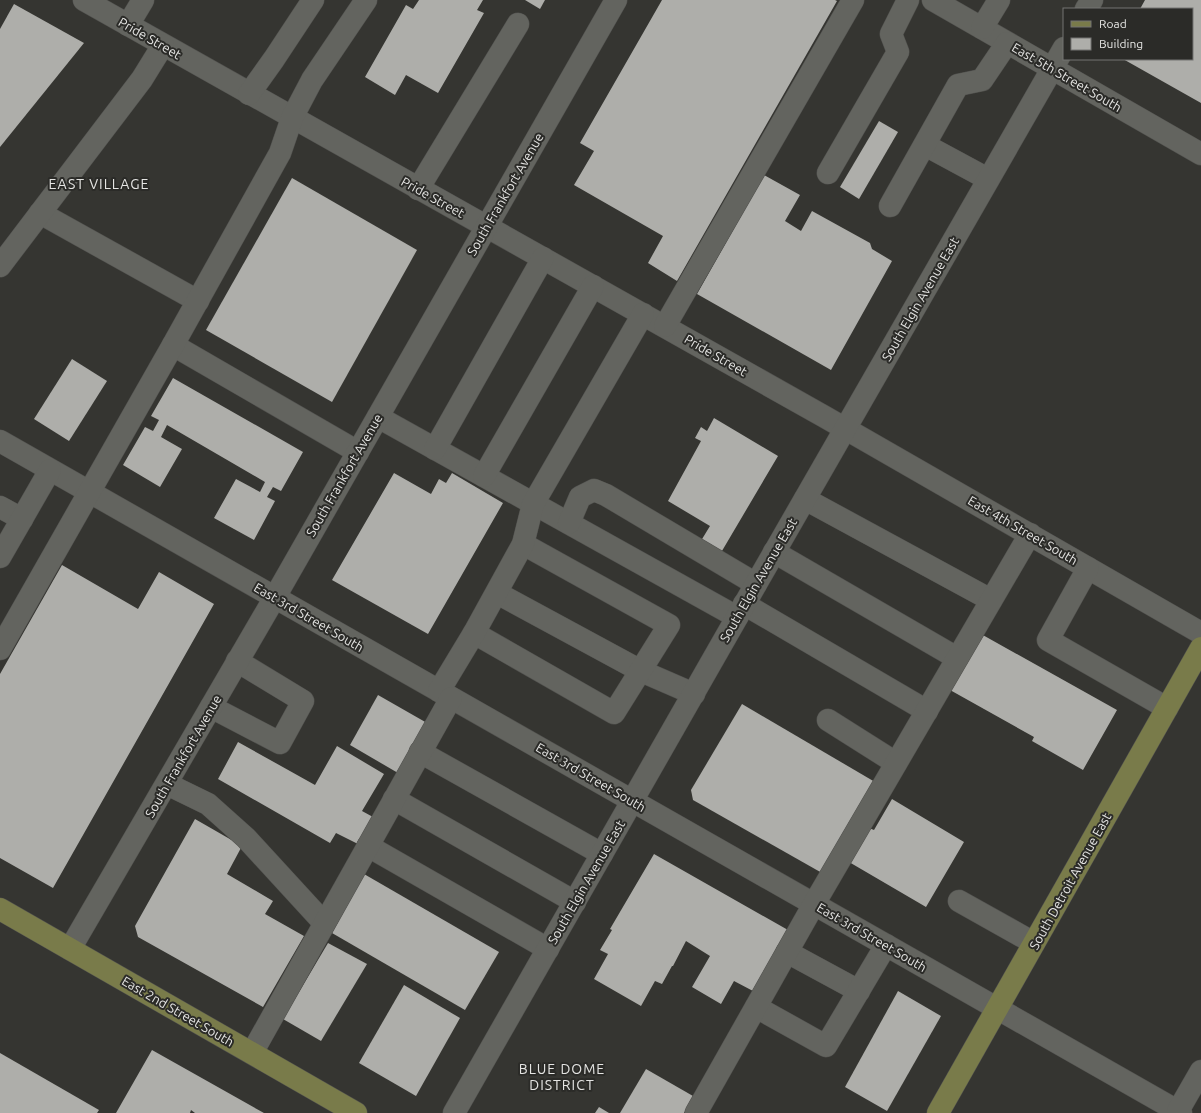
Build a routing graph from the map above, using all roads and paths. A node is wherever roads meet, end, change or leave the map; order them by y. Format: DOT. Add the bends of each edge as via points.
graph roads {
  1 [pos="84,0"];
  2 [pos="143,0"];
  3 [pos="313,0"];
  4 [pos="366,0"];
  5 [pos="616,0"];
  6 [pos="853,0"];
  7 [pos="908,0"];
  8 [pos="934,0"];
  9 [pos="999,0"];
  10 [pos="518,24"];
  11 [pos="128,25"];
  12 [pos="982,28"];
  13 [pos="1007,43"];
  14 [pos="163,45"];
  15 [pos="1063,50"];
  16 [pos="1052,68"];
  17 [pos="249,94"];
  18 [pos="292,118"];
  19 [pos="925,145"];
  20 [pos="1201,154"];
  21 [pos="828,173"];
  22 [pos="988,179"];
  23 [pos="418,189"];
  24 [pos="890,206"];
  25 [pos="40,212"];
  26 [pos="486,226"];
  27 [pos="543,258"];
  28 [pos="0,266"];
  29 [pos="594,286"];
  30 [pos="198,301"];
  31 [pos="643,314"];
  32 [pos="665,326"];
  33 [pos="173,345"];
  34 [pos="378,417"];
  35 [pos="845,428"];
  36 [pos="0,441"];
  37 [pos="435,449"];
  38 [pos="358,452"];
  39 [pos="50,470"];
  40 [pos="484,476"];
  41 [pos="90,492"];
  42 [pos="805,499"];
  43 [pos="534,504"];
  44 [pos="0,507"];
  45 [pos="22,519"];
  46 [pos="569,523"];
  47 [pos="1030,534"];
  48 [pos="523,544"];
  49 [pos="774,552"];
  50 [pos="0,557"];
  51 [pos="1088,568"];
  52 [pos="756,584"];
  53 [pos="497,593"];
  54 [pos="275,597"];
  55 [pos="991,600"];
  56 [pos="741,610"];
  57 [pos="474,633"];
  58 [pos="1201,633"];
  59 [pos="1201,648"];
  60 [pos="0,649"];
  61 [pos="957,658"];
  62 [pos="237,661"];
  63 [pos="641,671"];
  64 [pos="445,694"];
  65 [pos="694,694"];
  66 [pos="211,707"];
  67 [pos="1167,708"];
  68 [pos="927,711"];
  69 [pos="828,720"];
  70 [pos="420,752"];
  71 [pos="896,763"];
  72 [pos="166,784"];
  73 [pos="394,799"];
  74 [pos="632,801"];
  75 [pos="368,846"];
  76 [pos="602,854"];
  77 [pos="959,901"];
  78 [pos="574,902"];
  79 [pos="814,904"];
  80 [pos="0,909"];
  81 [pos="324,923"];
  82 [pos="1034,943"];
  83 [pos="886,945"];
  84 [pos="70,949"];
  85 [pos="548,949"];
  86 [pos="787,952"];
  87 [pos="859,991"];
  88 [pos="756,1007"];
  89 [pos="997,1008"];
  90 [pos="252,1053"];
  91 [pos="1201,1071"];
  92 [pos="1180,1112"];
  93 [pos="356,1113"];
  94 [pos="454,1113"];
  95 [pos="696,1113"];
  96 [pos="938,1113"];
  1 -- 11 [label="street, Pride Street"];
  2 -- 11 [label="street"];
  3 -- 17 [label="street"];
  4 -- 18 [label="street" via="312,80"];
  5 -- 26 [label="street, South Frankfort Avenue"];
  6 -- 32 [label="street"];
  7 -- 21 [label="street" via="890,34 898,52"];
  8 -- 12 [label="street, East 5th Street South"];
  9 -- 12 [label="street"];
  10 -- 23 [label="street"];
  11 -- 14 [label="street, Pride Street"];
  12 -- 13 [label="street, East 5th Street South"];
  13 -- 16 [label="street, East 5th Street South"];
  13 -- 19 [label="street" via="982,80 958,86"];
  14 -- 17 [label="street, Pride Street"];
  14 -- 25 [label="street" via="142,79"];
  15 -- 16 [label="street, South Elgin Avenue East"];
  16 -- 20 [label="street, East 5th Street South"];
  16 -- 22 [label="street, South Elgin Avenue East"];
  17 -- 18 [label="street, Pride Street"];
  18 -- 23 [label="street, Pride Street"];
  18 -- 30 [label="street" via="280,153"];
  19 -- 22 [label="street"];
  19 -- 24 [label="street"];
  22 -- 35 [label="street, South Elgin Avenue East"];
  23 -- 26 [label="street, Pride Street"];
  25 -- 28 [label="street"];
  25 -- 30 [label="street"];
  26 -- 27 [label="street, Pride Street"];
  26 -- 34 [label="street, South Frankfort Avenue"];
  27 -- 29 [label="street, Pride Street"];
  27 -- 37 [label="street"];
  29 -- 31 [label="street, Pride Street"];
  29 -- 40 [label="street"];
  30 -- 33 [label="street"];
  31 -- 32 [label="street, Pride Street"];
  31 -- 43 [label="street"];
  32 -- 35 [label="street, Pride Street"];
  33 -- 38 [label="street"];
  33 -- 41 [label="street"];
  34 -- 37 [label="street"];
  34 -- 38 [label="street, South Frankfort Avenue"];
  35 -- 42 [label="street, South Elgin Avenue East"];
  35 -- 47 [label="street, East 4th Street South"];
  36 -- 39 [label="street, East 3rd Street South"];
  37 -- 40 [label="street"];
  38 -- 54 [label="street, South Frankfort Avenue"];
  39 -- 41 [label="street, East 3rd Street South"];
  39 -- 45 [label="street"];
  40 -- 43 [label="street"];
  41 -- 54 [label="street, East 3rd Street South"];
  41 -- 60 [label="street"];
  42 -- 49 [label="street, South Elgin Avenue East"];
  42 -- 55 [label="street"];
  43 -- 46 [label="street"];
  43 -- 48 [label="street"];
  44 -- 45 [label="street"];
  45 -- 50 [label="street"];
  46 -- 52 [label="street" via="580,497 594,490"];
  46 -- 56 [label="street"];
  47 -- 51 [label="street, East 4th Street South"];
  47 -- 55 [label="street"];
  48 -- 53 [label="street"];
  48 -- 63 [label="street" via="669,625"];
  49 -- 52 [label="street, South Elgin Avenue East"];
  49 -- 61 [label="street"];
  51 -- 58 [label="street, East 4th Street South"];
  51 -- 67 [label="street" via="1048,640"];
  52 -- 56 [label="street, South Elgin Avenue East"];
  53 -- 57 [label="street"];
  53 -- 63 [label="street"];
  54 -- 62 [label="street, South Frankfort Avenue"];
  54 -- 64 [label="street, East 3rd Street South"];
  55 -- 61 [label="street"];
  56 -- 65 [label="street, South Elgin Avenue East"];
  56 -- 68 [label="street"];
  57 -- 63 [label="street" via="614,713"];
  57 -- 64 [label="street"];
  59 -- 67 [label="main road, South Detroit Avenue East"];
  61 -- 68 [label="street"];
  62 -- 66 [label="street, South Frankfort Avenue"];
  62 -- 66 [label="street" via="303,701 280,743"];
  63 -- 65 [label="street"];
  64 -- 70 [label="street"];
  64 -- 74 [label="street, East 3rd Street South"];
  65 -- 74 [label="street, South Elgin Avenue East"];
  66 -- 72 [label="street, South Frankfort Avenue"];
  67 -- 82 [label="main road, South Detroit Avenue East"];
  68 -- 71 [label="street"];
  69 -- 71 [label="street"];
  70 -- 73 [label="street"];
  70 -- 76 [label="street"];
  71 -- 79 [label="street"];
  72 -- 81 [label="street" via="208,804 246,838"];
  72 -- 84 [label="street, South Frankfort Avenue"];
  73 -- 75 [label="street"];
  73 -- 78 [label="street"];
  74 -- 76 [label="street, South Elgin Avenue East"];
  74 -- 79 [label="street, East 3rd Street South"];
  75 -- 81 [label="street"];
  75 -- 85 [label="street"];
  76 -- 78 [label="street, South Elgin Avenue East"];
  77 -- 82 [label="street"];
  78 -- 85 [label="street, South Elgin Avenue East"];
  79 -- 83 [label="street, East 3rd Street South"];
  79 -- 86 [label="street"];
  80 -- 84 [label="main road, East 2nd Street South"];
  81 -- 90 [label="street"];
  82 -- 89 [label="main road, South Detroit Avenue East"];
  83 -- 87 [label="street"];
  83 -- 89 [label="street, East 3rd Street South"];
  84 -- 90 [label="main road, East 2nd Street South"];
  85 -- 94 [label="street, South Elgin Avenue East"];
  86 -- 87 [label="street"];
  86 -- 88 [label="street"];
  87 -- 88 [label="street" via="826,1046"];
  88 -- 95 [label="street"];
  89 -- 92 [label="street, East 3rd Street South"];
  89 -- 96 [label="main road, South Detroit Avenue East"];
  90 -- 93 [label="main road, East 2nd Street South"];
  91 -- 92 [label="street"];
}
